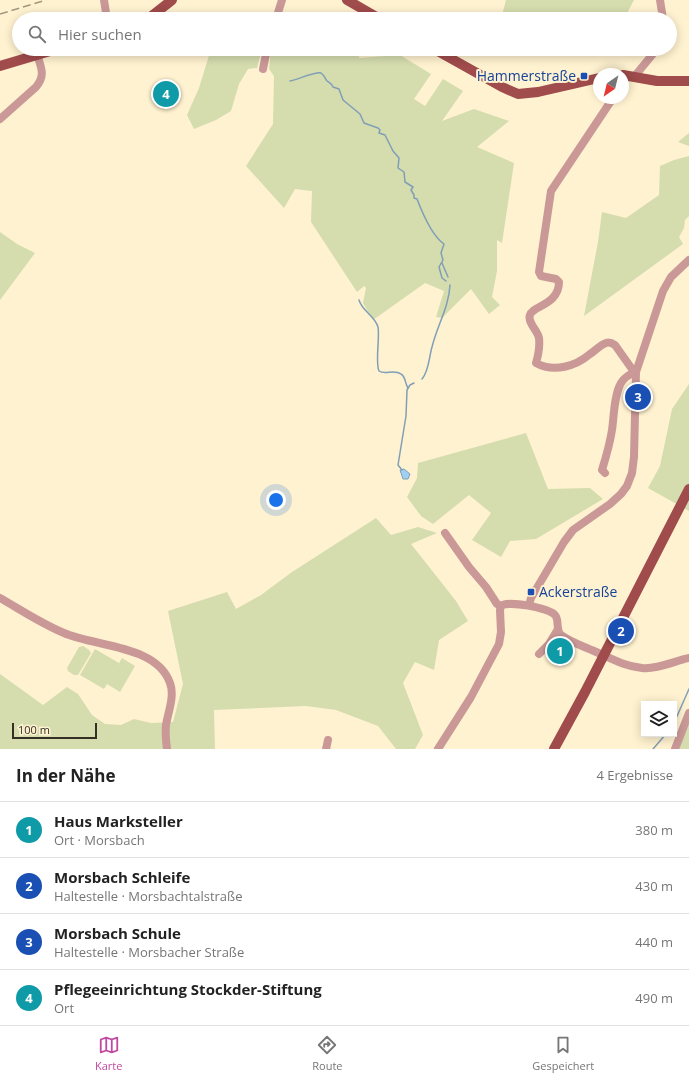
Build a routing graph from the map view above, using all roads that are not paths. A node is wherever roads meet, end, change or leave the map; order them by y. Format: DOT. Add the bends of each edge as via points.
graph roads {
  1 [pos="104,0"];
  2 [pos="172,0"];
  3 [pos="282,0"];
  4 [pos="347,0"];
  5 [pos="660,0"];
  6 [pos="106,12"];
  7 [pos="157,12"];
  8 [pos="278,12"];
  9 [pos="368,12"];
  10 [pos="662,12"];
  11 [pos="32,56"];
  12 [pos="38,56"];
  13 [pos="266,56"];
  14 [pos="447,56"];
  15 [pos="651,56"];
  16 [pos="0,66"];
  17 [pos="263,69"];
  18 [pos="629,76"];
  19 [pos="629,78"];
  20 [pos="593,79"];
  21 [pos="689,81"];
  22 [pos="609,104"];
  23 [pos="0,119"];
  24 [pos="689,260"];
  25 [pos="636,372"];
  26 [pos="605,473"];
  27 [pos="689,489"];
  28 [pos="445,533"];
  29 [pos="0,598"];
  30 [pos="530,605"];
  31 [pos="501,606"];
  32 [pos="558,629"];
  33 [pos="539,654"];
  34 [pos="604,655"];
  35 [pos="689,658"];
  36 [pos="689,714"];
  37 [pos="328,740"];
  38 [pos="167,749"];
  39 [pos="326,749"];
  40 [pos="438,749"];
  41 [pos="554,749"];
  42 [pos="675,749"];
  1 -- 6 [label="street"];
  2 -- 7 [label="main road"];
  3 -- 8 [label="street"];
  4 -- 9 [label="main road"];
  5 -- 10 [label="street"];
  11 -- 16 [label="main road"];
  12 -- 23 [label="street" via="43,77 41,81"];
  13 -- 17 [label="street"];
  14 -- 20 [label="main road" via="518,94"];
  15 -- 18 [label="street"];
  19 -- 21 [label="main road"];
  22 -- 25 [label="street" via="552,191 539,272 541,276 556,279 559,287 545,305 530,314 530,319 539,337 536,363 542,366 567,366 585,358 604,344 611,343 622,352"];
  24 -- 25 [label="street" via="671,277 663,291"];
  25 -- 26 [label="street" via="626,378 618,392 602,470"];
  25 -- 30 [label="street" via="634,457 627,486 610,504 573,530 531,598"];
  27 -- 34 [label="main road"];
  28 -- 31 [label="street"];
  29 -- 38 [label="street" via="62,632 137,653 158,665 170,681 172,690 166,730"];
  30 -- 31 [label="street"];
  30 -- 32 [label="street" via="554,615 558,621"];
  31 -- 40 [label="street" via="499,644 471,697"];
  32 -- 33 [label="street"];
  32 -- 34 [label="street" via="562,636"];
  34 -- 35 [label="street" via="623,664 648,669"];
  34 -- 41 [label="main road"];
  36 -- 42 [label="street"];
  37 -- 39 [label="street"];
}
